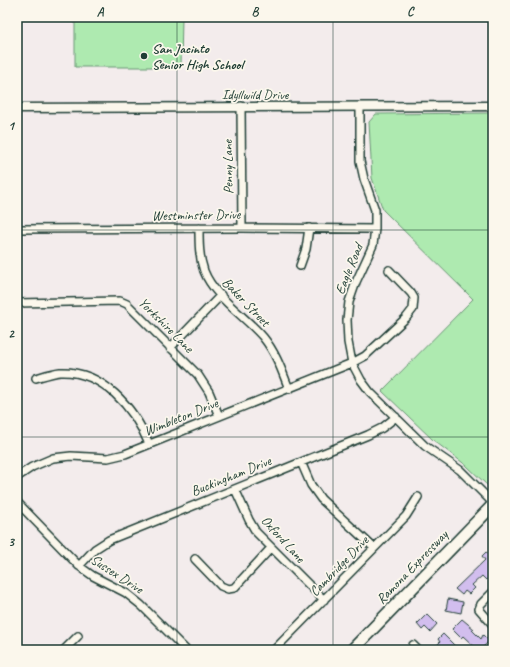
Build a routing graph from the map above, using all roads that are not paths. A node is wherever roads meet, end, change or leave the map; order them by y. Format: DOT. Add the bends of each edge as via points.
graph roads {
  1 [pos="241,106"];
  2 [pos="493,106"];
  3 [pos="360,107"];
  4 [pos="17,108"];
  5 [pos="198,228"];
  6 [pos="242,228"];
  7 [pos="309,228"];
  8 [pos="375,229"];
  9 [pos="17,230"];
  10 [pos="300,266"];
  11 [pos="388,270"];
  12 [pos="220,295"];
  13 [pos="17,303"];
  14 [pos="170,348"];
  15 [pos="352,363"];
  16 [pos="36,378"];
  17 [pos="289,389"];
  18 [pos="219,416"];
  19 [pos="396,416"];
  20 [pos="149,444"];
  21 [pos="301,462"];
  22 [pos="17,477"];
  23 [pos="235,489"];
  24 [pos="418,497"];
  25 [pos="17,502"];
  26 [pos="493,504"];
  27 [pos="272,548"];
  28 [pos="374,548"];
  29 [pos="195,559"];
  30 [pos="79,566"];
  31 [pos="493,592"];
  32 [pos="324,600"];
  33 [pos="493,625"];
  34 [pos="78,636"];
  35 [pos="64,650"];
  36 [pos="186,650"];
  37 [pos="274,650"];
  38 [pos="352,650"];
  1 -- 3 [label="street, Idyllwild Drive"];
  1 -- 4 [label="street, Idyllwild Drive"];
  1 -- 6 [label="street, Penny Lane"];
  2 -- 3 [label="street, Idyllwild Drive"];
  3 -- 8 [label="street, Eagle Road" via="360,162 375,210"];
  5 -- 6 [label="street, Westminster Drive"];
  5 -- 9 [label="street, Westminster Drive"];
  5 -- 12 [label="street, Baker Street" via="204,271"];
  6 -- 7 [label="street, Westminster Drive"];
  7 -- 8 [label="street, Westminster Drive"];
  7 -- 10 [label="street"];
  8 -- 15 [label="street, Eagle Road" via="373,245 350,302 347,320"];
  11 -- 15 [label="street, Wimbleton Drive" via="411,293 414,298 413,308 406,318 365,356"];
  12 -- 14 [label="street"];
  12 -- 17 [label="street, Baker Street" via="266,342 281,366"];
  13 -- 14 [label="street, Yorkshire Lane" via="120,301 127,304"];
  14 -- 18 [label="street, Yorkshire Lane" via="198,375 209,392"];
  15 -- 17 [label="street, Wimbleton Drive"];
  15 -- 19 [label="street, Eagle Road" via="370,392"];
  16 -- 20 [label="street" via="59,372 83,374 104,384 142,426"];
  17 -- 18 [label="street, Wimbleton Drive"];
  18 -- 20 [label="street, Wimbleton Drive"];
  19 -- 21 [label="street, Buckingham Drive" via="382,428 368,435"];
  19 -- 26 [label="street, Eagle Road" via="425,446 460,470"];
  20 -- 22 [label="street, Wimbleton Drive" via="108,458 52,458"];
  21 -- 23 [label="street, Buckingham Drive"];
  21 -- 28 [label="street" via="311,485 322,499"];
  23 -- 27 [label="street, Oxford Lane" via="256,532"];
  23 -- 30 [label="street, Buckingham Drive" via="109,540 95,549"];
  24 -- 28 [label="street, Cambridge Drive" via="406,516"];
  25 -- 30 [label="street, Sussex Drive"];
  26 -- 38 [label="main road, Ramona Expressway"];
  27 -- 29 [label="street" via="234,588 228,589 221,586"];
  27 -- 32 [label="street, Oxford Lane"];
  28 -- 32 [label="street, Cambridge Drive"];
  30 -- 36 [label="street, Sussex Drive" via="126,594"];
  31 -- 33 [label="street" via="478,609"];
  32 -- 37 [label="street, Cambridge Drive"];
  34 -- 35 [label="street"];
}
